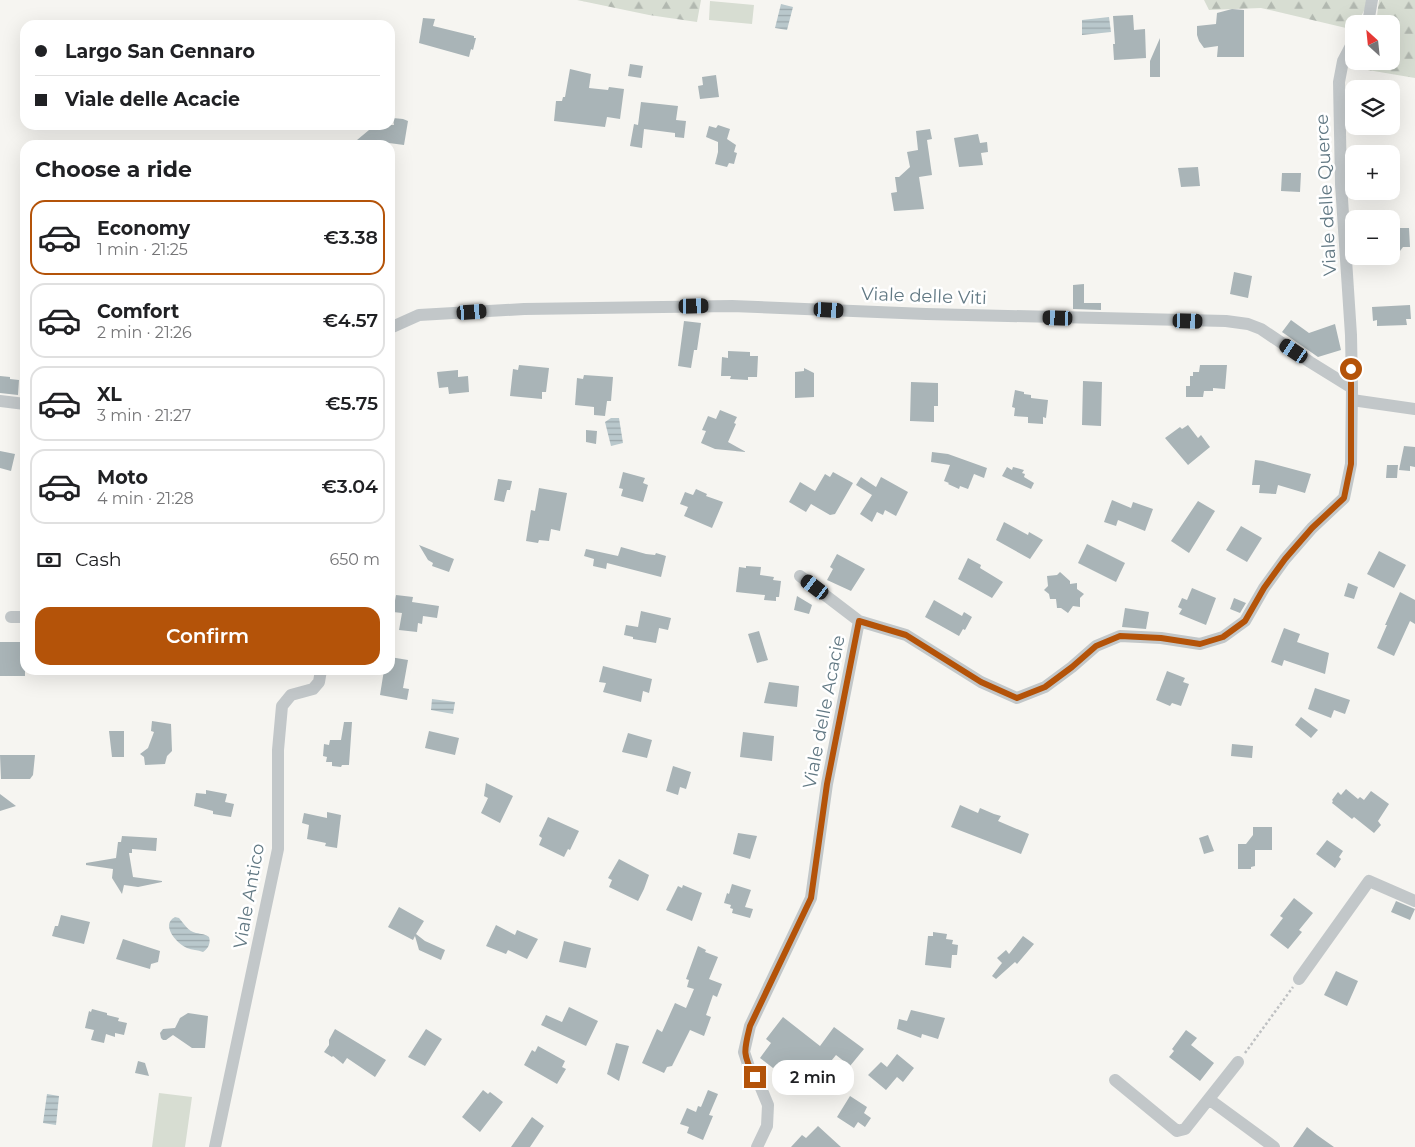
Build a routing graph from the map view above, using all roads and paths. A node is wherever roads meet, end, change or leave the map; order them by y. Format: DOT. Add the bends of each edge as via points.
graph roads {
  1 [pos="1372,0"];
  2 [pos="1369,15"];
  3 [pos="1345,57"];
  4 [pos="395,326"];
  5 [pos="1352,394"];
  6 [pos="0,401"];
  7 [pos="20,403"];
  8 [pos="1415,409"];
  9 [pos="800,576"];
  10 [pos="12,617"];
  11 [pos="20,617"];
  12 [pos="859,621"];
  13 [pos="320,675"];
  14 [pos="1415,901"];
  15 [pos="1298,979"];
  16 [pos="1238,1062"];
  17 [pos="1115,1080"];
  18 [pos="1210,1100"];
  19 [pos="215,1147"];
  20 [pos="757,1147"];
  21 [pos="1274,1147"];
  1 -- 2 [label="street"];
  3 -- 5 [label="street, Viale delle Querce" via="1340,82 1341,184"];
  4 -- 5 [label="street, Viale delle Viti" via="419,315 524,309 732,306 1226,322 1261,329"];
  5 -- 8 [label="street"];
  5 -- 12 [label="street, Viale delle Acacie" via="1351,464 1344,498 1285,559 1245,621 1223,637 1200,644 1120,636 1096,646 1045,687 1017,698 981,682 906,635"];
  6 -- 7 [label="street"];
  9 -- 12 [label="street, Viale delle Acacie"];
  10 -- 11 [label="street"];
  12 -- 20 [label="street, Viale delle Acacie" via="827,784 811,898 750,1026 744,1052 768,1105 766,1126"];
  13 -- 19 [label="street, Viale Antico" via="313,689 292,695 282,706 278,750 278,849"];
  14 -- 15 [label="street" via="1369,881"];
  15 -- 16 [label="path"];
  16 -- 18 [label="street"];
  17 -- 18 [label="street" via="1177,1131 1185,1129"];
  18 -- 21 [label="street"];
}
